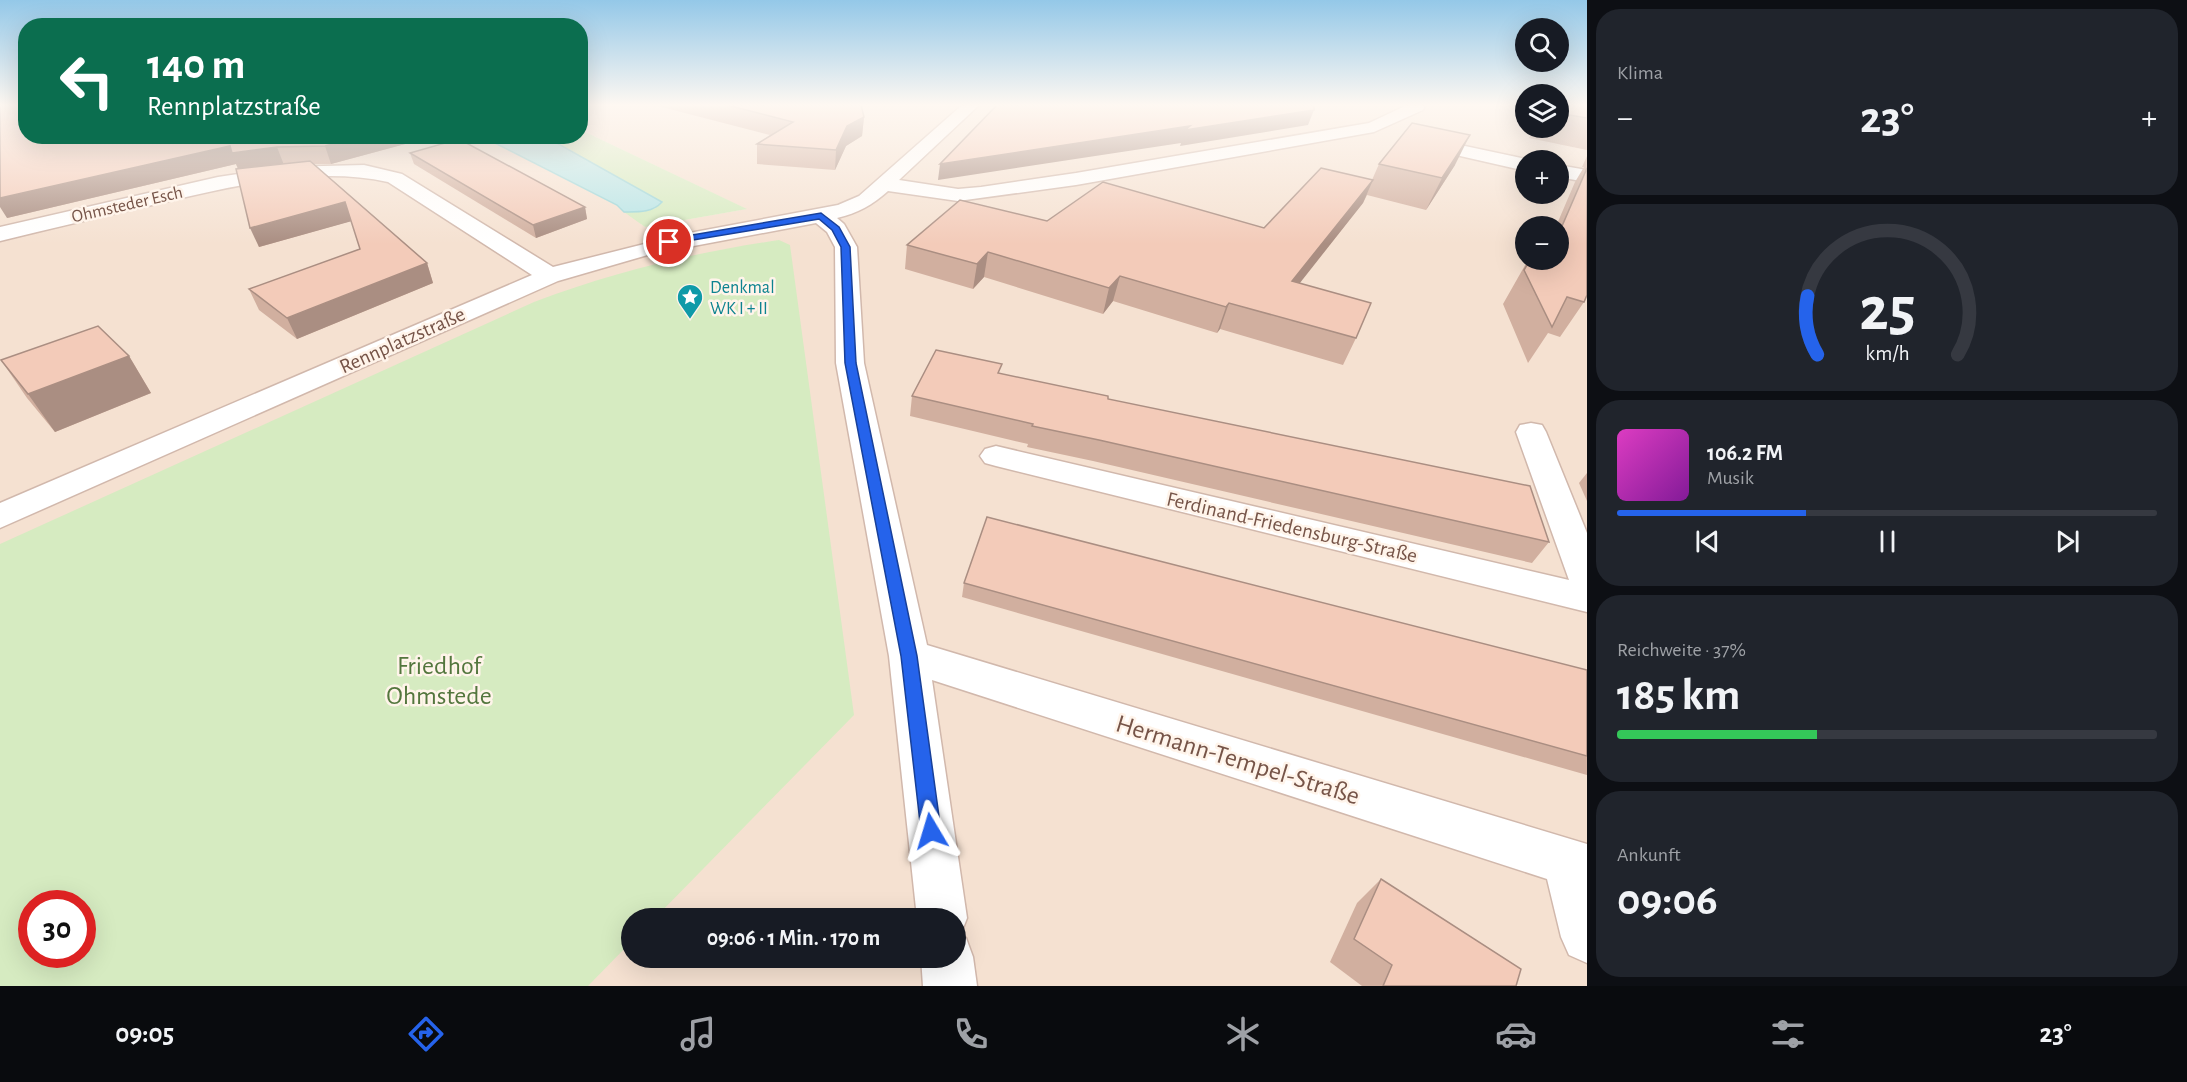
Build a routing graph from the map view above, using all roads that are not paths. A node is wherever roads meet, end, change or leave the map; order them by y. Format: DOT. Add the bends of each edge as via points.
graph roads {
  1 [pos="918,152"];
  2 [pos="1231,152"];
  3 [pos="1459,152"];
  4 [pos="1515,163"];
  5 [pos="1569,173"];
  6 [pos="1587,176"];
  7 [pos="883,184"];
  8 [pos="821,216"];
  9 [pos="0,234"];
  10 [pos="550,276"];
  11 [pos="1531,432"];
  12 [pos="996,456"];
  13 [pos="0,516"];
  14 [pos="1584,564"];
  15 [pos="1587,598"];
  16 [pos="909,656"];
  17 [pos="1577,865"];
  18 [pos="941,908"];
  19 [pos="1587,937"];
  20 [pos="948,968"];
  21 [pos="950,986"];
  1 -- 7 [label="street, Rennplatzstraße"];
  2 -- 7 [label="street" via="981,193 949,194"];
  3 -- 4 [label="street"];
  5 -- 6 [label="street"];
  7 -- 8 [label="street, Rennplatzstraße" via="866,200"];
  8 -- 10 [label="street, Rennplatzstraße" via="669,242 608,256"];
  8 -- 16 [label="street" via="836,229 846,247 850,363"];
  9 -- 10 [label="street, Ohmsteder Esch" via="236,180 315,171 364,171 395,178"];
  10 -- 13 [label="street, Rennplatzstraße"];
  11 -- 14 [label="street"];
  12 -- 15 [label="street, Ferdinand-Friedensburg-Straße"];
  16 -- 17 [label="street, Hermann-Tempel-Straße"];
  16 -- 18 [label="street"];
  17 -- 19 [label="street, Hermann-Tempel-Straße"];
  20 -- 21 [label="street"];
}
